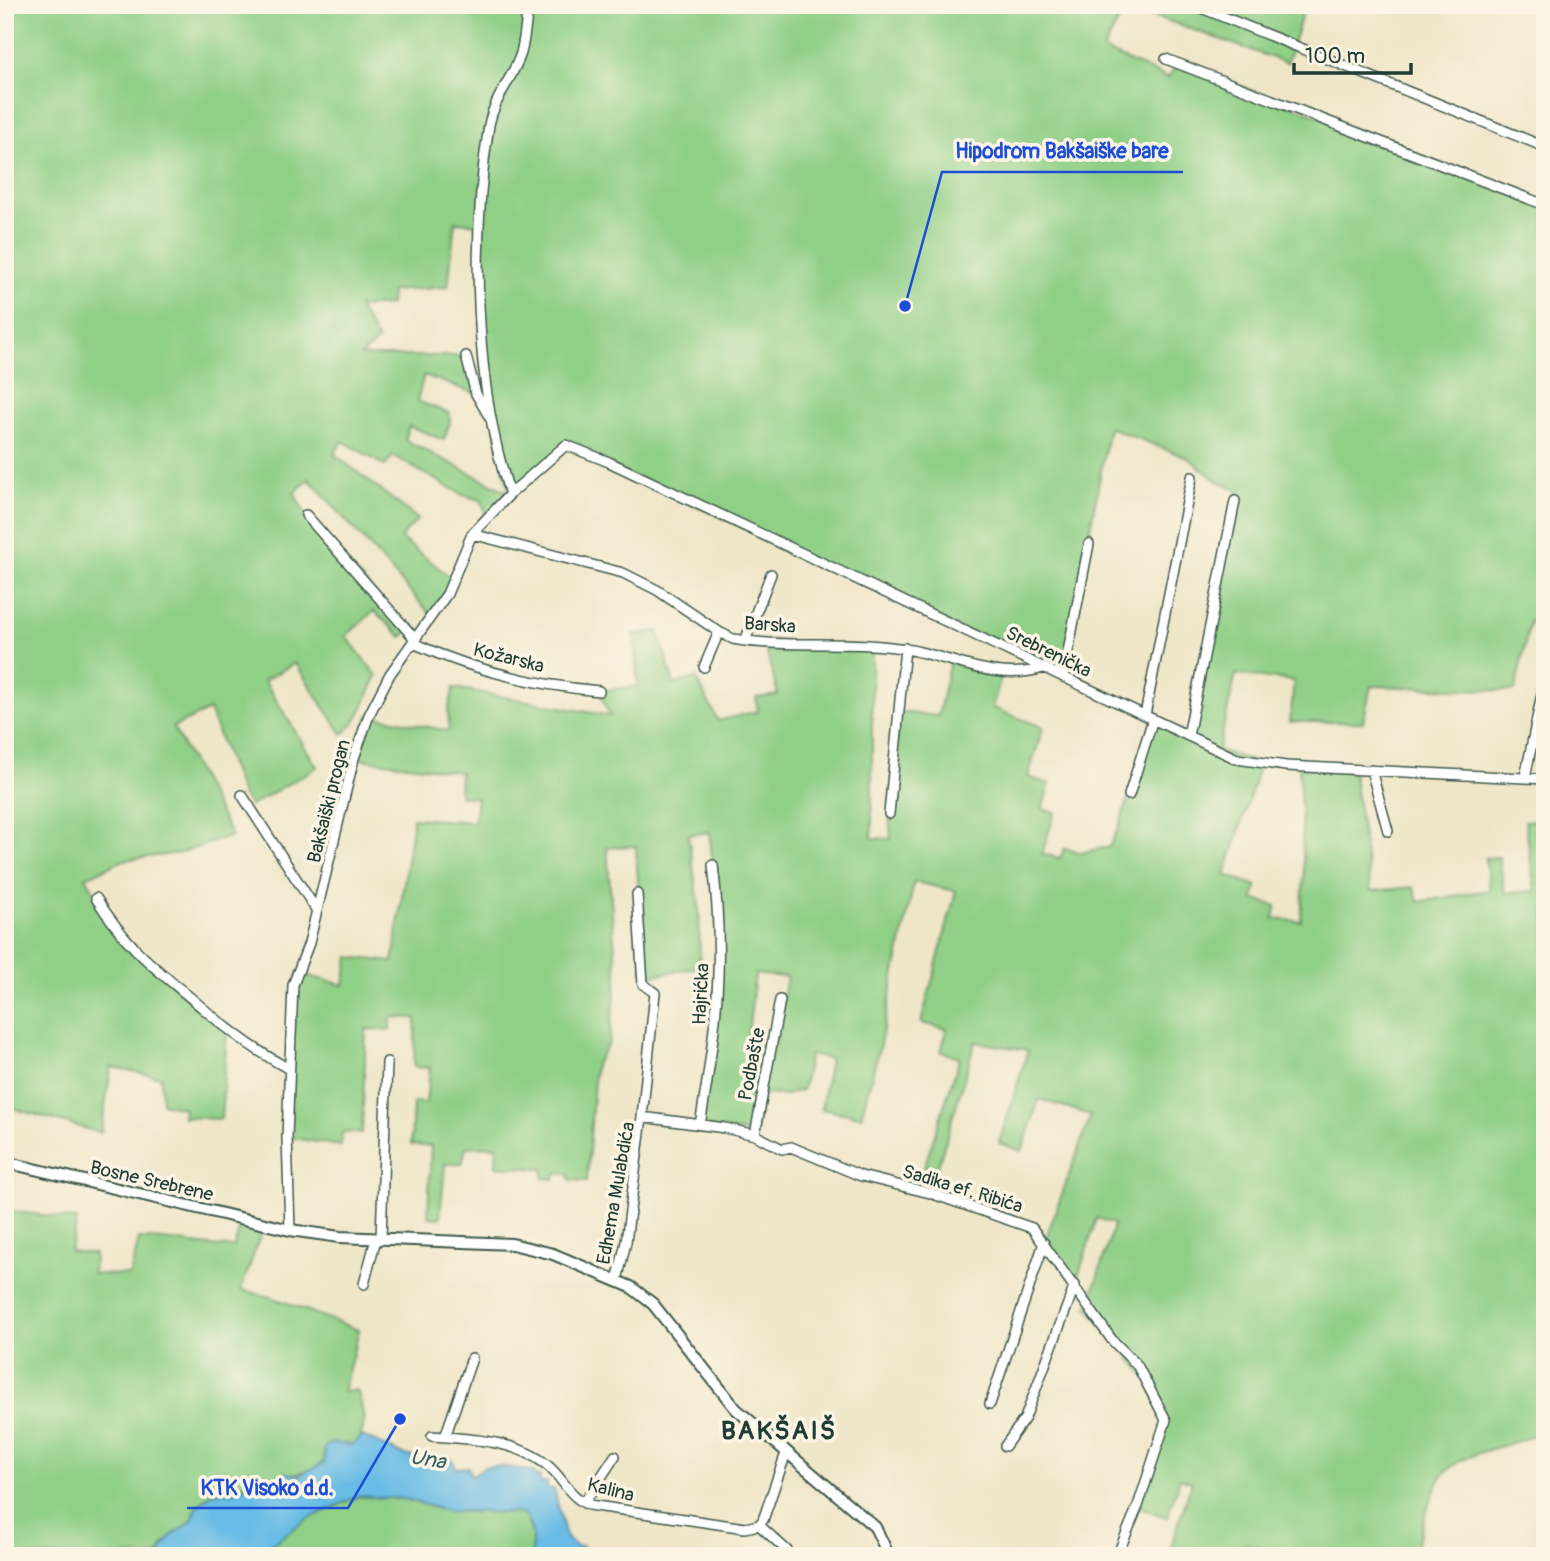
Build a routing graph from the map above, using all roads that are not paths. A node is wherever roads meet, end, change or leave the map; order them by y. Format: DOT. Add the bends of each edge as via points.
graph roads {
  1 [pos="528,5"];
  2 [pos="1194,5"];
  3 [pos="1166,59"];
  4 [pos="1545,148"];
  5 [pos="1545,205"];
  6 [pos="466,356"];
  7 [pos="491,419"];
  8 [pos="566,445"];
  9 [pos="1192,477"];
  10 [pos="510,494"];
  11 [pos="1236,501"];
  12 [pos="306,516"];
  13 [pos="472,534"];
  14 [pos="1089,544"];
  15 [pos="771,574"];
  16 [pos="719,632"];
  17 [pos="745,641"];
  18 [pos="414,642"];
  19 [pos="905,648"];
  20 [pos="704,667"];
  21 [pos="1043,668"];
  22 [pos="1063,677"];
  23 [pos="1545,679"];
  24 [pos="599,691"];
  25 [pos="1149,717"];
  26 [pos="1188,736"];
  27 [pos="1371,771"];
  28 [pos="1525,778"];
  29 [pos="1545,779"];
  30 [pos="242,795"];
  31 [pos="1129,795"];
  32 [pos="889,814"];
  33 [pos="1388,831"];
  34 [pos="713,865"];
  35 [pos="637,894"];
  36 [pos="96,898"];
  37 [pos="317,911"];
  38 [pos="780,1000"];
  39 [pos="387,1062"];
  40 [pos="289,1069"];
  41 [pos="647,1118"];
  42 [pos="699,1125"];
  43 [pos="755,1135"];
  44 [pos="5,1162"];
  45 [pos="290,1230"];
  46 [pos="378,1239"];
  47 [pos="1044,1243"];
  48 [pos="617,1281"];
  49 [pos="364,1284"];
  50 [pos="1074,1285"];
  51 [pos="472,1359"];
  52 [pos="990,1404"];
  53 [pos="432,1436"];
  54 [pos="445,1437"];
  55 [pos="1004,1446"];
  56 [pos="786,1453"];
  57 [pos="615,1456"];
  58 [pos="584,1503"];
  59 [pos="759,1525"];
  60 [pos="793,1556"];
  61 [pos="889,1556"];
  62 [pos="1117,1556"];
  1 -- 7 [label="street" via="521,52 489,123 485,163 480,323"];
  2 -- 4 [label="street"];
  3 -- 5 [label="street"];
  6 -- 7 [label="street" via="476,394"];
  7 -- 10 [label="street"];
  8 -- 10 [label="street, Bakšaiški progan"];
  8 -- 21 [label="street, Srebrenička"];
  9 -- 25 [label="street"];
  10 -- 13 [label="street, Bakšaiški progan"];
  11 -- 26 [label="street"];
  12 -- 18 [label="street"];
  13 -- 16 [label="street, Barska" via="623,573 677,602"];
  13 -- 18 [label="street, Bakšaiški progan" via="447,594"];
  14 -- 22 [label="street"];
  15 -- 17 [label="street"];
  16 -- 17 [label="street, Barska"];
  16 -- 20 [label="street"];
  17 -- 19 [label="street, Barska"];
  18 -- 24 [label="street, Kožarska" via="449,659 529,682"];
  18 -- 37 [label="street, Bakšaiški progan" via="390,674 369,715 345,788"];
  19 -- 21 [label="street, Barska" via="1002,673"];
  19 -- 32 [label="street"];
  21 -- 22 [label="street, Srebrenička"];
  22 -- 25 [label="street, Srebrenička"];
  23 -- 28 [label="street"];
  25 -- 26 [label="street, Srebrenička"];
  25 -- 31 [label="street"];
  26 -- 27 [label="street, Srebrenička" via="1237,760"];
  27 -- 28 [label="street, Srebrenička"];
  27 -- 33 [label="street"];
  28 -- 29 [label="street, Srebrenička"];
  30 -- 37 [label="street"];
  34 -- 42 [label="street, Hajrićka" via="720,920 719,994"];
  35 -- 41 [label="street, Edhema Mulabdića" via="643,984 655,993"];
  36 -- 40 [label="street" via="117,931 155,971 228,1031"];
  37 -- 40 [label="street, Bakšaiški progan" via="293,985"];
  38 -- 43 [label="street, Podbašte"];
  39 -- 46 [label="street"];
  40 -- 45 [label="street, Bakšaiški progan"];
  41 -- 42 [label="street, Sadika ef. Ribića"];
  41 -- 48 [label="street, Edhema Mulabdića"];
  42 -- 43 [label="street, Sadika ef. Ribića"];
  43 -- 47 [label="street, Sadika ef. Ribića" via="861,1176 1024,1225"];
  44 -- 45 [label="street, Bosne Srebrene"];
  45 -- 46 [label="street, Bosne Srebrene"];
  46 -- 48 [label="street, Bosne Srebrene" via="512,1244 553,1254"];
  46 -- 49 [label="street"];
  47 -- 50 [label="street, Sadika ef. Ribića"];
  47 -- 52 [label="street"];
  48 -- 56 [label="street, Bosne Srebrene" via="653,1304 736,1409"];
  50 -- 55 [label="street" via="1025,1418"];
  50 -- 62 [label="street, Sadika ef. Ribića" via="1112,1340 1146,1377 1166,1420"];
  51 -- 54 [label="street"];
  53 -- 54 [label="street, Kalina"];
  54 -- 58 [label="street, Kalina" via="528,1452"];
  56 -- 59 [label="street"];
  56 -- 61 [label="street, Bosne Srebrene" via="875,1527"];
  57 -- 58 [label="street"];
  58 -- 59 [label="street, Kalina" via="745,1528"];
  59 -- 60 [label="street"];
}
